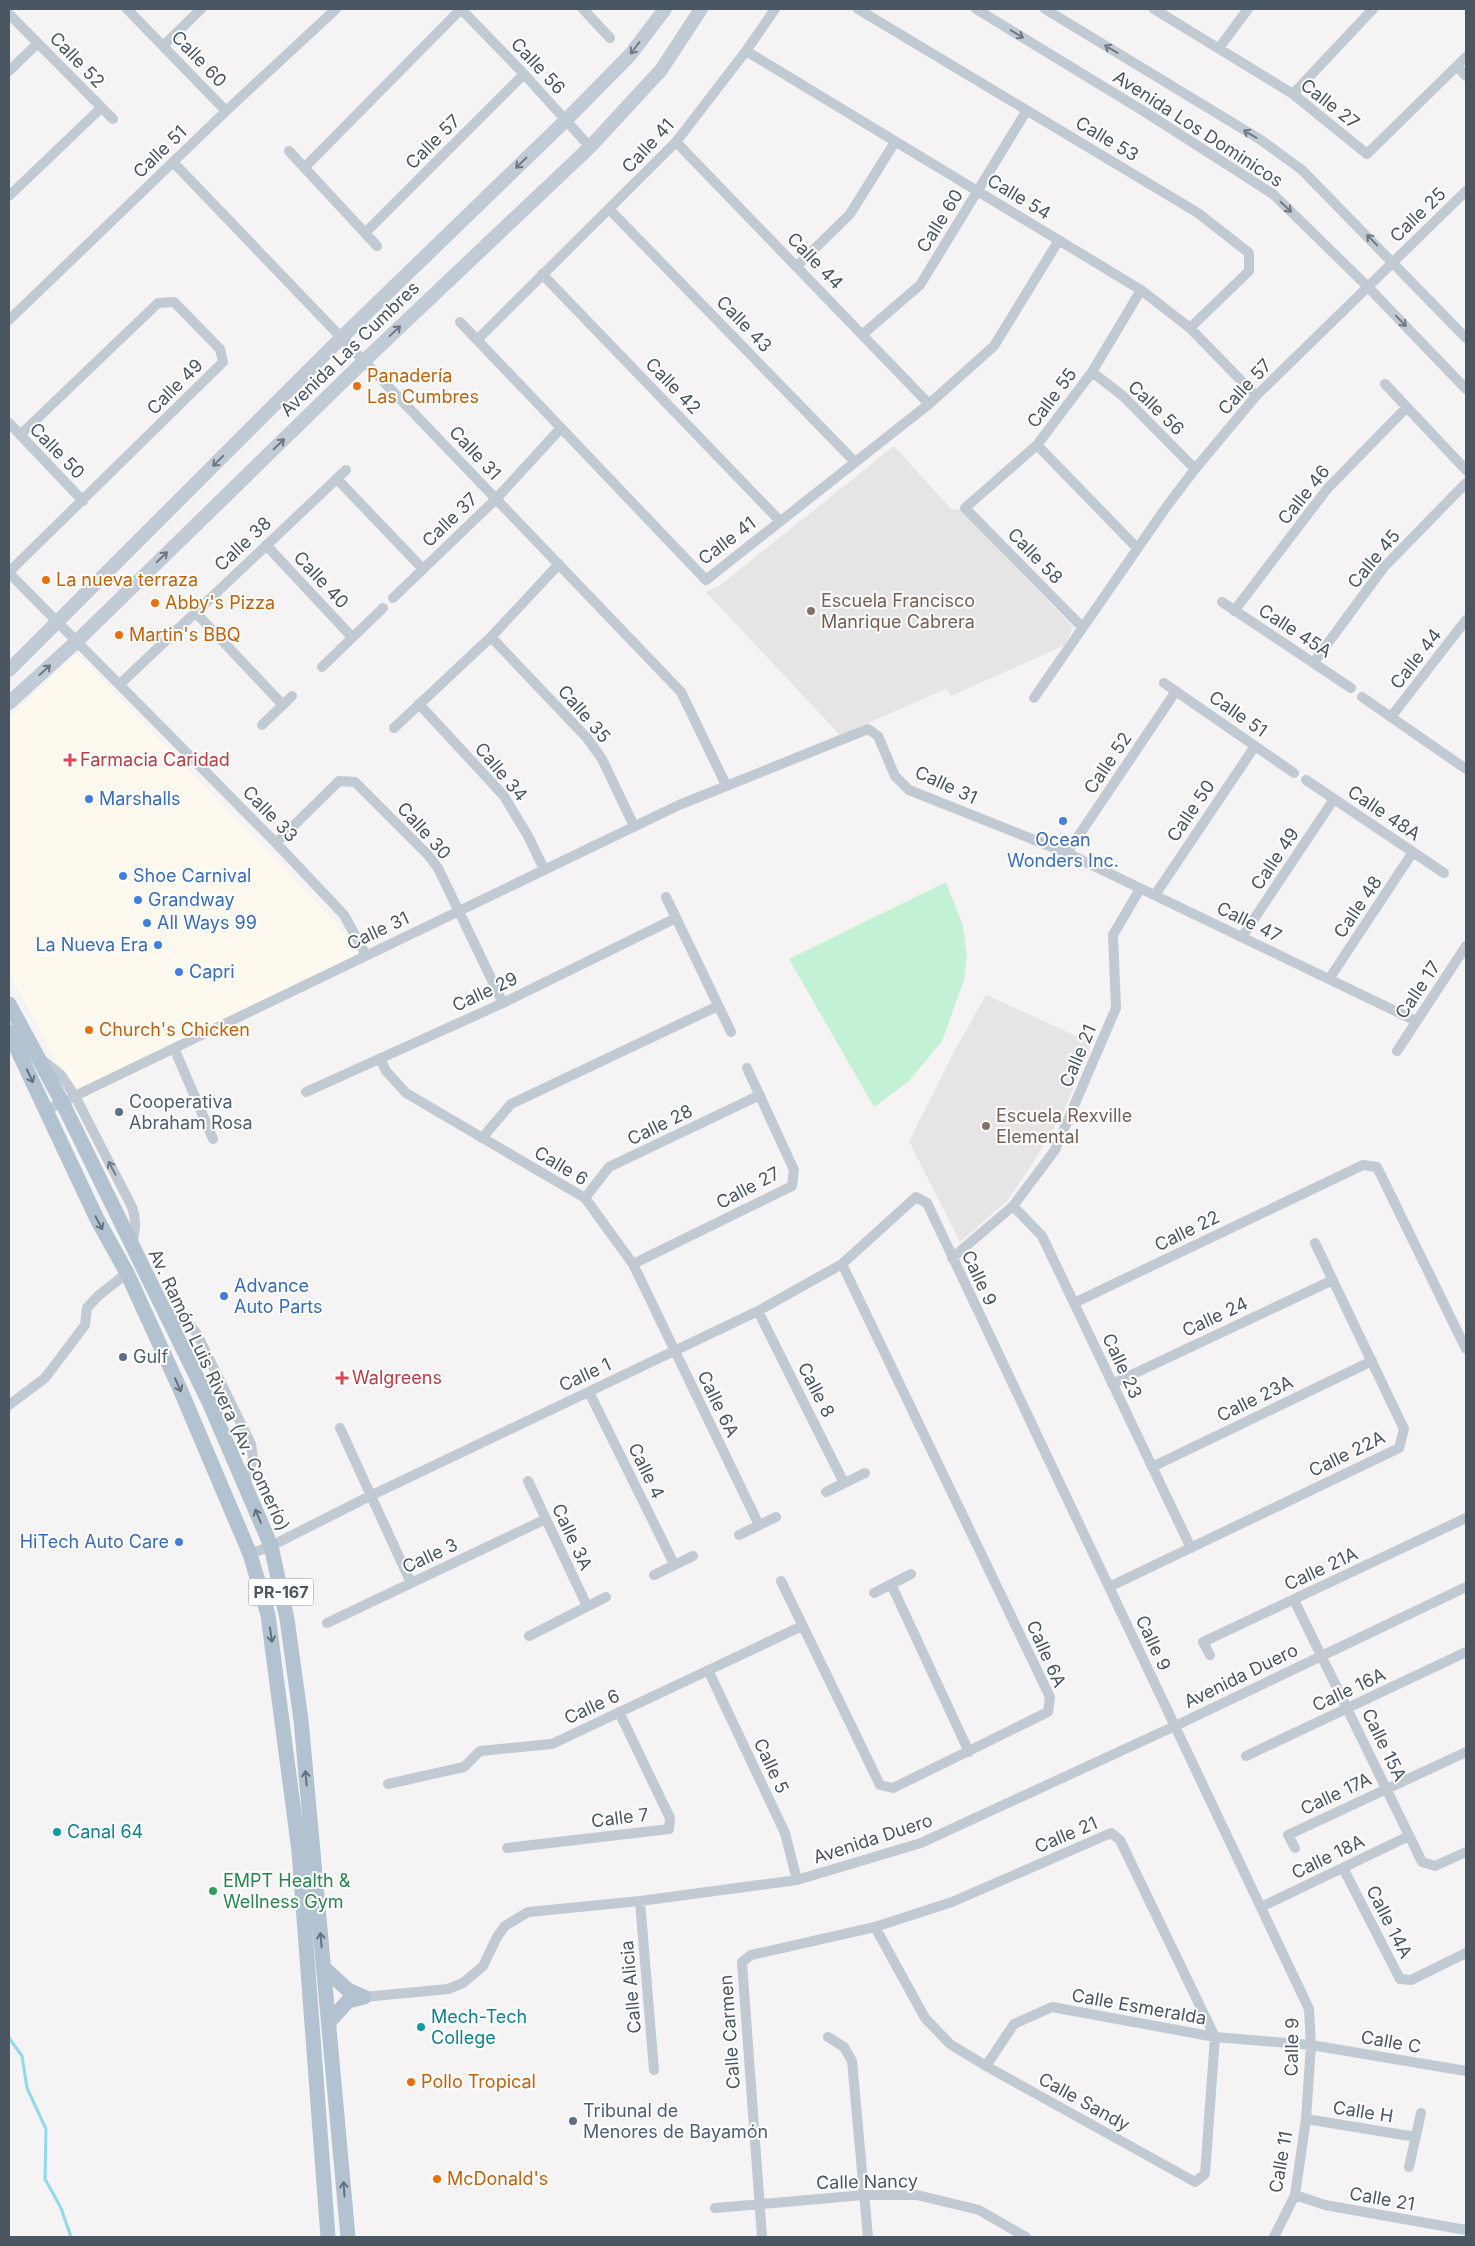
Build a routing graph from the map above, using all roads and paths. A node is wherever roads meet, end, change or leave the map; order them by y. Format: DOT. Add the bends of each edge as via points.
graph roads {
  1 [pos="127,9"];
  2 [pos="201,9"];
  3 [pos="336,9"];
  4 [pos="461,9"];
  5 [pos="665,9"];
  6 [pos="701,9"];
  7 [pos="775,9"];
  8 [pos="858,9"];
  9 [pos="976,9"];
  10 [pos="1045,9"];
  11 [pos="1154,9"];
  12 [pos="1248,9"];
  13 [pos="1374,9"];
  14 [pos="588,11"];
  15 [pos="9,14"];
  16 [pos="610,38"];
  17 [pos="38,42"];
  18 [pos="163,46"];
  19 [pos="1219,48"];
  20 [pos="746,51"];
  21 [pos="1466,57"];
  22 [pos="1456,66"];
  23 [pos="9,70"];
  24 [pos="524,74"];
  25 [pos="1466,76"];
  26 [pos="1293,94"];
  27 [pos="101,108"];
  28 [pos="1027,110"];
  29 [pos="226,111"];
  30 [pos="113,119"];
  31 [pos="566,120"];
  32 [pos="676,142"];
  33 [pos="895,142"];
  34 [pos="590,147"];
  35 [pos="289,151"];
  36 [pos="173,162"];
  37 [pos="304,168"];
  38 [pos="1466,191"];
  39 [pos="978,192"];
  40 [pos="9,196"];
  41 [pos="609,208"];
  42 [pos="365,233"];
  43 [pos="1059,240"];
  44 [pos="377,246"];
  45 [pos="1393,262"];
  46 [pos="797,266"];
  47 [pos="542,274"];
  48 [pos="1368,287"];
  49 [pos="1141,290"];
  50 [pos="9,320"];
  51 [pos="460,322"];
  52 [pos="1190,328"];
  53 [pos="862,334"];
  54 [pos="342,337"];
  55 [pos="1466,338"];
  56 [pos="478,339"];
  57 [pos="364,360"];
  58 [pos="1092,372"];
  59 [pos="1386,384"];
  60 [pos="1466,389"];
  61 [pos="1256,396"];
  62 [pos="929,404"];
  63 [pos="1407,407"];
  64 [pos="9,423"];
  65 [pos="561,428"];
  66 [pos="20,435"];
  67 [pos="1037,445"];
  68 [pos="855,462"];
  69 [pos="1195,469"];
  70 [pos="346,470"];
  71 [pos="1466,470"];
  72 [pos="337,479"];
  73 [pos="1466,483"];
  74 [pos="496,499"];
  75 [pos="83,500"];
  76 [pos="966,508"];
  77 [pos="780,521"];
  78 [pos="266,545"];
  79 [pos="1137,548"];
  80 [pos="560,564"];
  81 [pos="423,569"];
  82 [pos="9,572"];
  83 [pos="393,598"];
  84 [pos="1222,602"];
  85 [pos="383,608"];
  86 [pos="1234,611"];
  87 [pos="195,612"];
  88 [pos="1466,620"];
  89 [pos="56,621"];
  90 [pos="1082,627"];
  91 [pos="352,637"];
  92 [pos="491,637"];
  93 [pos="76,642"];
  94 [pos="1314,662"];
  95 [pos="322,667"];
  96 [pos="9,670"];
  97 [pos="1164,683"];
  98 [pos="120,684"];
  99 [pos="1351,688"];
  100 [pos="1176,692"];
  101 [pos="292,696"];
  102 [pos="1362,697"];
  103 [pos="1034,698"];
  104 [pos="9,702"];
  105 [pos="419,704"];
  106 [pos="282,705"];
  107 [pos="1391,717"];
  108 [pos="262,725"];
  109 [pos="394,728"];
  110 [pos="1255,746"];
  111 [pos="1466,769"];
  112 [pos="1294,773"];
  113 [pos="1306,780"];
  114 [pos="726,785"];
  115 [pos="1334,799"];
  116 [pos="634,826"];
  117 [pos="276,843"];
  118 [pos="1413,852"];
  119 [pos="1068,853"];
  120 [pos="544,869"];
  121 [pos="1444,873"];
  122 [pos="1140,889"];
  123 [pos="1155,895"];
  124 [pos="666,897"];
  125 [pos="459,911"];
  126 [pos="676,918"];
  127 [pos="1242,937"];
  128 [pos="1466,946"];
  129 [pos="366,954"];
  130 [pos="1329,979"];
  131 [pos="503,1002"];
  132 [pos="9,1004"];
  133 [pos="718,1006"];
  134 [pos="1416,1021"];
  135 [pos="9,1032"];
  136 [pos="731,1032"];
  137 [pos="174,1048"];
  138 [pos="1397,1051"];
  139 [pos="380,1058"];
  140 [pos="747,1068"];
  141 [pos="306,1092"];
  142 [pos="760,1095"];
  143 [pos="68,1099"];
  144 [pos="46,1110"];
  145 [pos="482,1138"];
  146 [pos="213,1139"];
  147 [pos="916,1197"];
  148 [pos="585,1198"];
  149 [pos="1013,1206"];
  150 [pos="1315,1243"];
  151 [pos="952,1258"];
  152 [pos="633,1264"];
  153 [pos="842,1264"];
  154 [pos="127,1273"];
  155 [pos="1333,1280"];
  156 [pos="1074,1303"];
  157 [pos="162,1306"];
  158 [pos="758,1311"];
  159 [pos="1466,1349"];
  160 [pos="674,1351"];
  161 [pos="1372,1361"];
  162 [pos="1112,1384"];
  163 [pos="589,1392"];
  164 [pos="9,1405"];
  165 [pos="340,1428"];
  166 [pos="1152,1467"];
  167 [pos="865,1473"];
  168 [pos="528,1481"];
  169 [pos="844,1483"];
  170 [pos="244,1485"];
  171 [pos="826,1492"];
  172 [pos="370,1496"];
  173 [pos="776,1517"];
  174 [pos="1466,1518"];
  175 [pos="546,1519"];
  176 [pos="759,1525"];
  177 [pos="739,1535"];
  178 [pos="271,1546"];
  179 [pos="1191,1548"];
  180 [pos="250,1554"];
  181 [pos="693,1556"];
  182 [pos="674,1564"];
  183 [pos="910,1574"];
  184 [pos="654,1575"];
  185 [pos="780,1581"];
  186 [pos="411,1584"];
  187 [pos="891,1584"];
  188 [pos="1466,1587"];
  189 [pos="1109,1588"];
  190 [pos="874,1593"];
  191 [pos="606,1597"];
  192 [pos="1294,1600"];
  193 [pos="587,1606"];
  194 [pos="327,1623"];
  195 [pos="802,1626"];
  196 [pos="530,1636"];
  197 [pos="1466,1652"];
  198 [pos="1210,1655"];
  199 [pos="1322,1656"];
  200 [pos="708,1670"];
  201 [pos="1348,1708"];
  202 [pos="619,1712"];
  203 [pos="1175,1726"];
  204 [pos="969,1752"];
  205 [pos="1466,1752"];
  206 [pos="1246,1756"];
  207 [pos="388,1784"];
  208 [pos="1387,1789"];
  209 [pos="1409,1836"];
  210 [pos="507,1848"];
  211 [pos="1295,1848"];
  212 [pos="1466,1852"];
  213 [pos="1343,1868"];
  214 [pos="797,1880"];
  215 [pos="640,1901"];
  216 [pos="1262,1907"];
  217 [pos="875,1927"];
  218 [pos="1466,1954"];
  219 [pos="323,1967"];
  220 [pos="364,1997"];
  221 [pos="329,2022"];
  222 [pos="828,2037"];
  223 [pos="1215,2037"];
  224 [pos="1311,2045"];
  225 [pos="986,2066"];
  226 [pos="654,2070"];
  227 [pos="1466,2071"];
  228 [pos="1421,2113"];
  229 [pos="1306,2119"];
  230 [pos="1416,2137"];
  231 [pos="1410,2167"];
  232 [pos="1295,2194"];
  233 [pos="864,2195"];
  234 [pos="759,2204"];
  235 [pos="715,2208"];
  236 [pos="1466,2230"];
  237 [pos="328,2237"];
  238 [pos="348,2237"];
  239 [pos="762,2237"];
  240 [pos="868,2237"];
  241 [pos="1026,2237"];
  242 [pos="1274,2237"];
  1 -- 18 [label="street, Calle 60"];
  2 -- 18 [label="street"];
  3 -- 29 [label="street, Calle 51"];
  4 -- 24 [label="street, Calle 56"];
  4 -- 37 [label="street"];
  5 -- 31 [label="street, Avenida Las Cumbres, one-way" via="630,54"];
  6 -- 34 [label="street, Avenida Las Cumbres" via="661,70"];
  7 -- 20 [label="street"];
  8 -- 28 [label="street, Calle 53"];
  9 -- 48 [label="street, Avenida Los Dominicos, one-way" via="1273,194"];
  45 -- 10 [label="street, Avenida Los Dominicos, one-way" via="1302,170 1261,140"];
  11 -- 19 [label="street, Calle 27"];
  12 -- 19 [label="street"];
  13 -- 26 [label="street"];
  14 -- 16 [label="street"];
  15 -- 17 [label="street, Calle 52"];
  17 -- 23 [label="street"];
  17 -- 27 [label="street, Calle 52"];
  18 -- 29 [label="street, Calle 60"];
  19 -- 26 [label="street, Calle 27"];
  20 -- 32 [label="street, Calle 41"];
  20 -- 33 [label="street, Calle 54"];
  21 -- 22 [label="street, Calle 27"];
  22 -- 25 [label="street"];
  22 -- 26 [label="street, Calle 27" via="1367,154"];
  24 -- 31 [label="street, Calle 56"];
  24 -- 42 [label="street, Calle 57"];
  27 -- 30 [label="street, Calle 52"];
  27 -- 40 [label="street, Calle 52"];
  28 -- 39 [label="street, Calle 60"];
  28 -- 52 [label="street, Calle 53" via="1198,213 1249,253 1249,271"];
  29 -- 36 [label="street, Calle 51"];
  31 -- 34 [label="street, Calle 56"];
  31 -- 54 [label="street, Avenida Las Cumbres, one-way"];
  32 -- 41 [label="street, Calle 41"];
  32 -- 46 [label="street, Calle 44"];
  33 -- 39 [label="street, Calle 54"];
  33 -- 46 [label="street" via="850,214"];
  57 -- 34 [label="street, Avenida Las Cumbres, one-way"];
  35 -- 37 [label="street"];
  36 -- 50 [label="street, Calle 51"];
  36 -- 54 [label="street, Calle 31"];
  37 -- 42 [label="street"];
  38 -- 45 [label="street, Calle 25"];
  39 -- 43 [label="street, Calle 54"];
  39 -- 53 [label="street, Calle 60" via="920,285"];
  41 -- 47 [label="street, Calle 41"];
  41 -- 68 [label="street, Calle 43"];
  42 -- 44 [label="street"];
  43 -- 49 [label="street, Calle 54"];
  43 -- 62 [label="street, Calle 41" via="994,346"];
  45 -- 48 [label="street, Calle 57"];
  45 -- 55 [label="street, Avenida Los Dominicos"];
  46 -- 53 [label="street, Calle 44"];
  47 -- 56 [label="street, Calle 41"];
  47 -- 77 [label="street, Calle 42"];
  48 -- 60 [label="street, Avenida Los Dominicos, one-way"];
  48 -- 61 [label="street, Calle 57"];
  49 -- 52 [label="street, Calle 54"];
  49 -- 58 [label="street, Calle 55"];
  51 -- 56 [label="street, Calle 41"];
  52 -- 61 [label="street, Calle 54"];
  53 -- 62 [label="street, Calle 44"];
  54 -- 57 [label="street, Calle 31"];
  54 -- 89 [label="street, Avenida Las Cumbres, one-way"];
  56 -- 65 [label="street, Calle 41"];
  57 -- 74 [label="street, Calle 31"];
  93 -- 57 [label="street, Avenida Las Cumbres, one-way"];
  58 -- 67 [label="street, Calle 55"];
  58 -- 69 [label="street, Calle 56" via="1123,396"];
  59 -- 63 [label="street"];
  61 -- 69 [label="street, Calle 57"];
  62 -- 68 [label="street, Calle 41"];
  63 -- 71 [label="street"];
  63 -- 86 [label="street, Calle 46" via="1327,488"];
  64 -- 66 [label="street, Calle 50"];
  65 -- 74 [label="street, Calle 37"];
  65 -- 77 [label="street, Calle 41" via="706,580"];
  66 -- 75 [label="street, Calle 50"];
  66 -- 75 [label="street, Calle 49" via="158,303 174,302 220,349 223,362"];
  67 -- 76 [label="street, Calle 55"];
  67 -- 79 [label="street"];
  68 -- 77 [label="street, Calle 41"];
  69 -- 79 [label="street, Calle 57"];
  70 -- 72 [label="street, Calle 38"];
  72 -- 78 [label="street, Calle 38"];
  72 -- 81 [label="street, Calle 37"];
  73 -- 94 [label="street, Calle 45" via="1384,567"];
  74 -- 80 [label="street, Calle 31"];
  74 -- 81 [label="street, Calle 37"];
  75 -- 82 [label="street, Calle 49"];
  76 -- 90 [label="street, Calle 58"];
  78 -- 87 [label="street, Calle 38"];
  78 -- 91 [label="street, Calle 40"];
  79 -- 90 [label="street, Calle 57"];
  80 -- 92 [label="street"];
  80 -- 114 [label="street, Calle 31" via="681,692"];
  81 -- 83 [label="street, Calle 37"];
  82 -- 89 [label="street"];
  84 -- 86 [label="street, Calle 45A"];
  85 -- 91 [label="street"];
  86 -- 94 [label="street, Calle 45A"];
  87 -- 98 [label="street, Calle 38"];
  87 -- 106 [label="street"];
  88 -- 107 [label="street, Calle 44"];
  89 -- 93 [label="street"];
  89 -- 96 [label="street, Avenida Las Cumbres"];
  90 -- 103 [label="street, Calle 57"];
  91 -- 95 [label="street"];
  92 -- 105 [label="street"];
  92 -- 116 [label="street, Calle 35" via="587,738 602,759"];
  93 -- 98 [label="street, Calle 33"];
  104 -- 93 [label="street, Avenida Las Cumbres, one-way"];
  94 -- 99 [label="street, Calle 45A"];
  97 -- 100 [label="street, Calle 51"];
  98 -- 117 [label="street, Calle 33"];
  100 -- 110 [label="street, Calle 51"];
  100 -- 119 [label="street, Calle 52"];
  101 -- 106 [label="street"];
  102 -- 107 [label="street"];
  105 -- 109 [label="street"];
  105 -- 120 [label="street, Calle 34" via="504,796"];
  106 -- 108 [label="street"];
  107 -- 111 [label="street"];
  110 -- 112 [label="street, Calle 51"];
  110 -- 123 [label="street, Calle 50"];
  113 -- 115 [label="street, Calle 48A"];
  114 -- 116 [label="street, Calle 31"];
  114 -- 119 [label="street, Calle 31" via="868,729 878,736 895,776 909,790"];
  115 -- 118 [label="street, Calle 48A"];
  115 -- 127 [label="street, Calle 49"];
  116 -- 120 [label="street, Calle 31"];
  117 -- 125 [label="street, Calle 30" via="338,782 354,782 428,855"];
  117 -- 129 [label="street, Calle 33" via="344,915"];
  118 -- 121 [label="street, Calle 48A"];
  118 -- 130 [label="street, Calle 48"];
  119 -- 122 [label="street, Calle 47"];
  120 -- 125 [label="street, Calle 31"];
  122 -- 123 [label="street, Calle 47"];
  122 -- 149 [label="street, Calle 21" via="1112,935 1116,1008 1055,1150"];
  123 -- 127 [label="street, Calle 47"];
  124 -- 126 [label="street"];
  125 -- 129 [label="street, Calle 31"];
  125 -- 131 [label="street, Calle 30"];
  126 -- 131 [label="street, Calle 29"];
  126 -- 133 [label="street"];
  127 -- 130 [label="street, Calle 47"];
  128 -- 134 [label="street, Calle 17"];
  129 -- 137 [label="street, Calle 31"];
  130 -- 134 [label="street, Calle 47"];
  131 -- 139 [label="street, Calle 29"];
  132 -- 143 [label="main road, Av. Ramón Luis Rivera (Av. Comerío) / PR-167" via="37,1056"];
  133 -- 136 [label="street"];
  133 -- 145 [label="street" via="511,1104"];
  134 -- 138 [label="street, Calle 17"];
  135 -- 144 [label="main road, Av. Ramón Luis Rivera (Av. Comerío) / PR-167, one-way"];
  137 -- 143 [label="street, Calle 31"];
  137 -- 146 [label="street"];
  139 -- 141 [label="street, Calle 29"];
  139 -- 145 [label="street, Calle 6" via="386,1071 406,1094"];
  140 -- 142 [label="street, Calle 27"];
  142 -- 148 [label="street, Calle 28" via="609,1167"];
  142 -- 152 [label="street, Calle 27" via="794,1170 792,1186"];
  143 -- 144 [label="street, Calle 31"];
  157 -- 143 [label="main road, Av. Ramón Luis Rivera (Av. Comerío) / PR-167, one-way" via="132,1246"];
  144 -- 154 [label="main road, Av. Ramón Luis Rivera (Av. Comerío) / PR-167, one-way"];
  145 -- 148 [label="street, Calle 6"];
  147 -- 151 [label="street, Calle 9" via="927,1203"];
  147 -- 153 [label="street, Calle 1"];
  148 -- 152 [label="street, Calle 6"];
  149 -- 151 [label="street, Calle 21"];
  149 -- 156 [label="street, Calle 23" via="1042,1236"];
  150 -- 155 [label="street, Calle 22A"];
  151 -- 189 [label="street, Calle 9"];
  152 -- 160 [label="street, Calle 6"];
  153 -- 158 [label="street, Calle 1"];
  153 -- 204 [label="street, Calle 6A" via="1050,1697 1048,1712"];
  154 -- 164 [label="street" via="87,1308 85,1325 45,1378"];
  154 -- 180 [label="main road, Av. Ramón Luis Rivera (Av. Comerío) / PR-167, one-way"];
  155 -- 161 [label="street, Calle 22A"];
  155 -- 162 [label="street, Calle 24"];
  156 -- 159 [label="street, Calle 22" via="1363,1165 1377,1167"];
  156 -- 162 [label="street, Calle 23"];
  157 -- 170 [label="main road, Av. Ramón Luis Rivera (Av. Comerío) / PR-167"];
  157 -- 170 [label="street" via="198,1334 251,1444 253,1458"];
  158 -- 160 [label="street, Calle 1"];
  158 -- 169 [label="street, Calle 8"];
  160 -- 163 [label="street, Calle 1"];
  160 -- 176 [label="street, Calle 6A"];
  161 -- 166 [label="street, Calle 23A"];
  161 -- 179 [label="street, Calle 22A" via="1404,1429 1399,1448"];
  162 -- 166 [label="street, Calle 23"];
  163 -- 172 [label="street, Calle 1"];
  163 -- 182 [label="street, Calle 4"];
  165 -- 172 [label="street"];
  166 -- 179 [label="street, Calle 23"];
  167 -- 169 [label="street"];
  168 -- 175 [label="street, Calle 3A"];
  169 -- 171 [label="street"];
  178 -- 170 [label="main road, Av. Ramón Luis Rivera (Av. Comerío) / PR-167, one-way"];
  172 -- 178 [label="street, Calle 1"];
  172 -- 186 [label="street"];
  173 -- 176 [label="street"];
  174 -- 192 [label="street, Calle 21A"];
  175 -- 186 [label="street, Calle 3"];
  175 -- 193 [label="street, Calle 3A"];
  176 -- 177 [label="street"];
  178 -- 180 [label="street, Calle 1"];
  219 -- 178 [label="main road, Av. Ramón Luis Rivera (Av. Comerío) / PR-167, one-way" via="301,1720 287,1620"];
  179 -- 189 [label="street, Calle 22A"];
  180 -- 237 [label="main road, Av. Ramón Luis Rivera (Av. Comerío) / PR-167, one-way" via="268,1615 299,1851"];
  181 -- 182 [label="street"];
  182 -- 184 [label="street"];
  183 -- 187 [label="street"];
  185 -- 195 [label="street, Calle 6A"];
  186 -- 194 [label="street, Calle 3"];
  187 -- 190 [label="street"];
  187 -- 204 [label="street"];
  188 -- 199 [label="street, Avenida Duero"];
  189 -- 203 [label="street, Calle 9"];
  191 -- 193 [label="street"];
  192 -- 198 [label="street, Calle 21A" via="1203,1642"];
  192 -- 199 [label="street, Calle 15A"];
  193 -- 196 [label="street"];
  195 -- 200 [label="street, Calle 6"];
  195 -- 204 [label="street, Calle 6A" via="880,1785 894,1788"];
  197 -- 201 [label="street, Calle 16A"];
  199 -- 201 [label="street, Calle 15A"];
  199 -- 203 [label="street, Avenida Duero"];
  200 -- 202 [label="street, Calle 6"];
  200 -- 214 [label="street, Calle 5" via="785,1833"];
  201 -- 206 [label="street, Calle 16A"];
  201 -- 208 [label="street, Calle 15A"];
  202 -- 207 [label="street, Calle 6" via="552,1744 480,1752 464,1767"];
  202 -- 210 [label="street, Calle 7" via="670,1818 668,1829"];
  203 -- 214 [label="street, Avenida Duero" via="921,1843"];
  203 -- 216 [label="street, Calle 9"];
  205 -- 208 [label="street, Calle 17A"];
  208 -- 209 [label="street, Calle 15A"];
  208 -- 211 [label="street, Calle 17A" via="1288,1835"];
  209 -- 212 [label="street, Calle 15A" via="1422,1862 1435,1866"];
  209 -- 213 [label="street, Calle 18A"];
  213 -- 216 [label="street, Calle 18A"];
  213 -- 218 [label="street, Calle 14A" via="1400,1979 1412,1980"];
  214 -- 215 [label="street, Avenida Duero"];
  215 -- 220 [label="street, Avenida Duero" via="528,1912 505,1926 483,1966 463,1984 448,1989"];
  215 -- 226 [label="street, Calle Alicia"];
  216 -- 224 [label="street, Calle 9" via="1309,2009"];
  217 -- 223 [label="street, Calle 21" via="952,1902 1111,1833 1120,1840"];
  217 -- 225 [label="street, Calle Sandy" via="925,2018 950,2044"];
  217 -- 234 [label="street, Calle Carmen" via="752,1955 742,1962"];
  219 -- 220 [label="main road" via="348,1990"];
  219 -- 221 [label="main road, Av. Ramón Luis Rivera (Av. Comerío) / PR-167"];
  220 -- 221 [label="main road" via="348,2001"];
  238 -- 221 [label="main road, Av. Ramón Luis Rivera (Av. Comerío) / PR-167, one-way"];
  222 -- 233 [label="street" via="844,2047 852,2060"];
  223 -- 224 [label="street, Calle Esmeralda"];
  223 -- 225 [label="street, Calle Esmeralda" via="1052,2008 1014,2024"];
  223 -- 225 [label="street, Calle Sandy" via="1205,2174 1196,2182"];
  224 -- 227 [label="street, Calle C"];
  224 -- 229 [label="street, Calle 9"];
  228 -- 230 [label="street, Calle H"];
  229 -- 230 [label="street, Calle H"];
  229 -- 232 [label="street, Calle 11"];
  230 -- 231 [label="street, Calle H"];
  232 -- 236 [label="street, Calle 21" via="1325,2206"];
  232 -- 242 [label="street, Calle 11"];
  233 -- 234 [label="street, Calle Nancy"];
  233 -- 240 [label="street"];
  233 -- 241 [label="street, Calle Nancy" via="917,2195 979,2210"];
  234 -- 235 [label="street, Calle Nancy"];
  234 -- 239 [label="street, Calle Carmen"];
}
